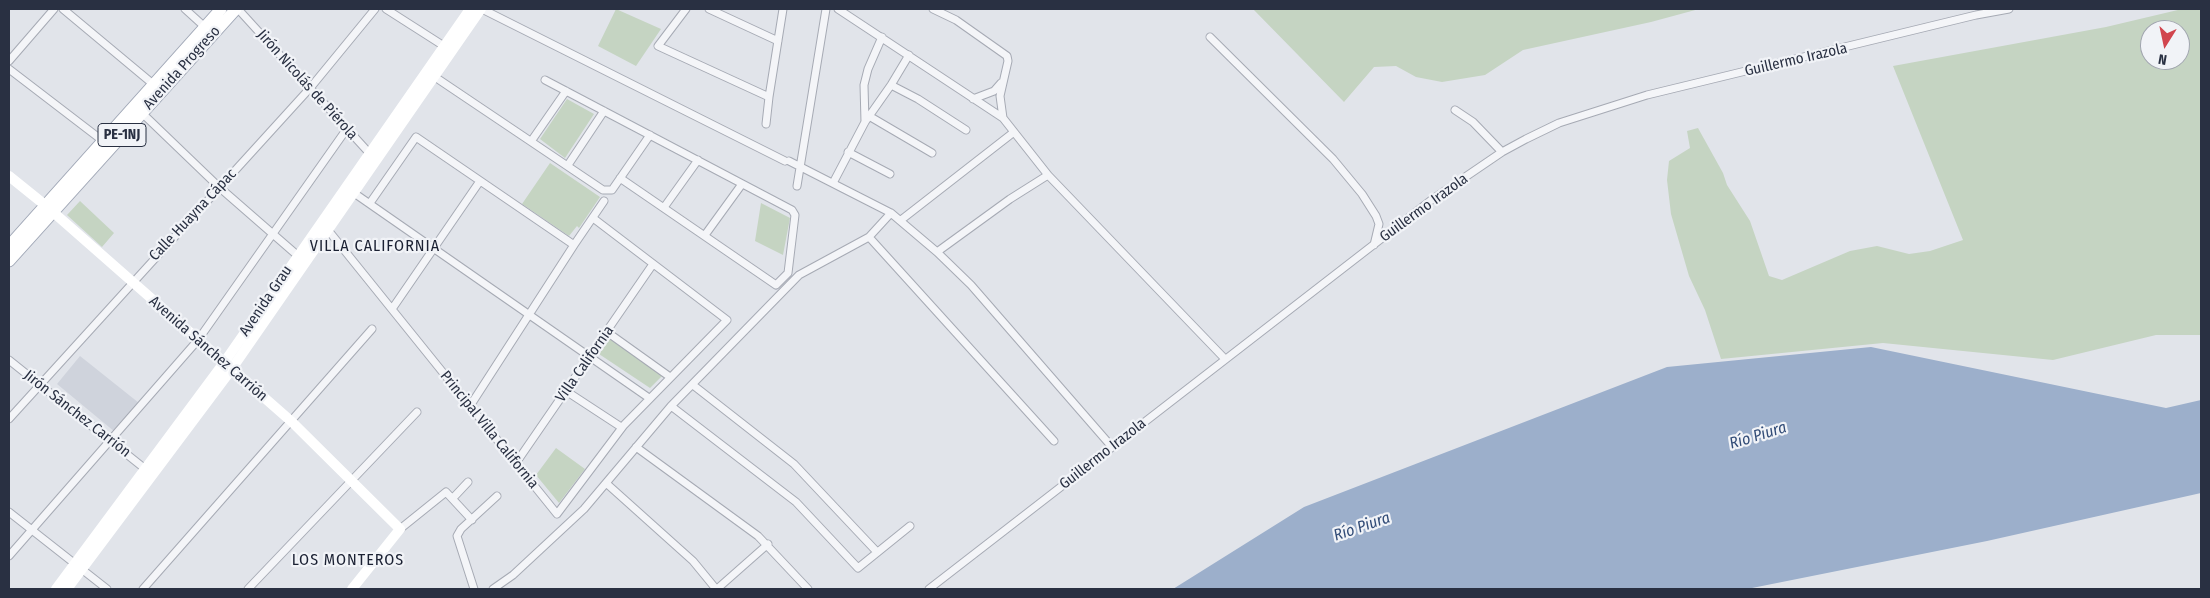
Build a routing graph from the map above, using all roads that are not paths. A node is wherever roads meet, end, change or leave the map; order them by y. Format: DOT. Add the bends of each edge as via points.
graph roads {
  1 [pos="54,9"];
  2 [pos="62,9"];
  3 [pos="185,9"];
  4 [pos="221,9"];
  5 [pos="237,9"];
  6 [pos="375,9"];
  7 [pos="386,9"];
  8 [pos="470,9"];
  9 [pos="482,9"];
  10 [pos="686,9"];
  11 [pos="709,9"];
  12 [pos="782,9"];
  13 [pos="826,9"];
  14 [pos="838,9"];
  15 [pos="933,9"];
  16 [pos="2010,9"];
  17 [pos="208,31"];
  18 [pos="882,37"];
  19 [pos="1210,37"];
  20 [pos="778,41"];
  21 [pos="448,49"];
  22 [pos="909,55"];
  23 [pos="9,61"];
  24 [pos="9,70"];
  25 [pos="434,77"];
  26 [pos="545,80"];
  27 [pos="1001,83"];
  28 [pos="153,84"];
  29 [pos="892,85"];
  30 [pos="310,87"];
  31 [pos="566,91"];
  32 [pos="769,97"];
  33 [pos="973,99"];
  34 [pos="1455,110"];
  35 [pos="604,111"];
  36 [pos="142,113"];
  37 [pos="1003,118"];
  38 [pos="867,119"];
  39 [pos="766,124"];
  40 [pos="346,130"];
  41 [pos="966,130"];
  42 [pos="1014,132"];
  43 [pos="650,135"];
  44 [pos="532,140"];
  45 [pos="103,141"];
  46 [pos="848,152"];
  47 [pos="1502,152"];
  48 [pos="932,153"];
  49 [pos="373,158"];
  50 [pos="698,160"];
  51 [pos="568,165"];
  52 [pos="801,166"];
  53 [pos="890,174"];
  54 [pos="1048,174"];
  55 [pos="9,176"];
  56 [pos="620,178"];
  57 [pos="480,181"];
  58 [pos="833,183"];
  59 [pos="742,184"];
  60 [pos="797,186"];
  61 [pos="218,187"];
  62 [pos="354,193"];
  63 [pos="604,201"];
  64 [pos="370,203"];
  65 [pos="664,206"];
  66 [pos="49,209"];
  67 [pos="891,213"];
  68 [pos="593,218"];
  69 [pos="901,220"];
  70 [pos="328,230"];
  71 [pos="273,235"];
  72 [pos="706,235"];
  73 [pos="869,237"];
  74 [pos="574,245"];
  75 [pos="1374,245"];
  76 [pos="9,246"];
  77 [pos="434,247"];
  78 [pos="937,252"];
  79 [pos="297,255"];
  80 [pos="9,261"];
  81 [pos="653,264"];
  82 [pos="132,281"];
  83 [pos="392,309"];
  84 [pos="530,314"];
  85 [pos="372,329"];
  86 [pos="606,332"];
  87 [pos="198,340"];
  88 [pos="590,356"];
  89 [pos="1225,359"];
  90 [pos="9,360"];
  91 [pos="227,367"];
  92 [pos="670,377"];
  93 [pos="40,384"];
  94 [pos="693,385"];
  95 [pos="566,391"];
  96 [pos="649,398"];
  97 [pos="470,406"];
  98 [pos="671,406"];
  99 [pos="417,412"];
  100 [pos="9,419"];
  101 [pos="292,422"];
  102 [pos="622,427"];
  103 [pos="111,440"];
  104 [pos="1054,441"];
  105 [pos="636,447"];
  106 [pos="1112,447"];
  107 [pos="516,463"];
  108 [pos="144,468"];
  109 [pos="351,481"];
  110 [pos="468,482"];
  111 [pos="606,483"];
  112 [pos="497,496"];
  113 [pos="452,498"];
  114 [pos="9,512"];
  115 [pos="472,520"];
  116 [pos="910,526"];
  117 [pos="400,529"];
  118 [pos="32,530"];
  119 [pos="768,544"];
  120 [pos="877,552"];
  121 [pos="9,556"];
  122 [pos="78,566"];
  123 [pos="56,589"];
  124 [pos="68,589"];
  125 [pos="107,589"];
  126 [pos="143,589"];
  127 [pos="248,589"];
  128 [pos="352,589"];
  129 [pos="474,589"];
  130 [pos="493,589"];
  131 [pos="716,589"];
  132 [pos="808,589"];
  133 [pos="929,589"];
  1 -- 23 [label="street"];
  2 -- 28 [label="street"];
  3 -- 17 [label="street"];
  4 -- 17 [label="main road, Avenida Progreso / PE-1NJ"];
  5 -- 17 [label="main road, Avenida Progreso / PE-1NJ"];
  5 -- 30 [label="street, Jirón Nicolás de Piérola"];
  6 -- 30 [label="street, Calle Huayna Cápac"];
  7 -- 21 [label="street"];
  8 -- 21 [label="street, Avenida Grau"];
  9 -- 21 [label="street, Avenida Grau"];
  9 -- 52 [label="street"];
  10 -- 32 [label="street" via="658,46"];
  11 -- 20 [label="street"];
  12 -- 20 [label="street"];
  13 -- 52 [label="street"];
  14 -- 18 [label="street"];
  15 -- 27 [label="street" via="956,20 1007,56"];
  16 -- 47 [label="street, Guillermo Irazola" via="1647,95 1559,123"];
  17 -- 28 [label="main road, Avenida Progreso / PE-1NJ"];
  17 -- 36 [label="main road, Avenida Progreso / PE-1NJ"];
  18 -- 22 [label="street"];
  18 -- 38 [label="street" via="864,85"];
  19 -- 75 [label="street" via="1333,158 1362,194 1379,224"];
  20 -- 32 [label="street"];
  21 -- 25 [label="street, Avenida Grau"];
  21 -- 49 [label="street, Avenida Grau"];
  22 -- 29 [label="street"];
  22 -- 33 [label="street"];
  24 -- 45 [label="street"];
  25 -- 44 [label="street"];
  25 -- 49 [label="street, Avenida Grau"];
  26 -- 31 [label="street"];
  27 -- 33 [label="street" via="994,91"];
  27 -- 37 [label="street"];
  28 -- 45 [label="main road, Avenida Progreso / PE-1NJ"];
  29 -- 38 [label="street"];
  29 -- 41 [label="street"];
  30 -- 40 [label="street, Jirón Nicolás de Piérola"];
  30 -- 61 [label="street, Calle Huayna Cápac"];
  31 -- 35 [label="street"];
  31 -- 44 [label="street"];
  32 -- 39 [label="street"];
  33 -- 37 [label="street"];
  34 -- 47 [label="street" via="1473,122"];
  35 -- 43 [label="street"];
  35 -- 51 [label="street"];
  36 -- 61 [label="street"];
  36 -- 66 [label="main road, Avenida Progreso / PE-1NJ"];
  37 -- 42 [label="street"];
  38 -- 46 [label="street"];
  38 -- 48 [label="street"];
  40 -- 49 [label="street, Jirón Nicolás de Piérola"];
  40 -- 71 [label="street"];
  42 -- 54 [label="street"];
  42 -- 69 [label="street"];
  43 -- 50 [label="street"];
  43 -- 56 [label="street"];
  44 -- 51 [label="street"];
  45 -- 66 [label="main road, Avenida Progreso / PE-1NJ"];
  46 -- 53 [label="street"];
  46 -- 58 [label="street"];
  47 -- 75 [label="street, Guillermo Irazola"];
  49 -- 62 [label="street, Avenida Grau"];
  49 -- 79 [label="street, Avenida Grau"];
  50 -- 59 [label="street"];
  50 -- 65 [label="street"];
  51 -- 56 [label="street" via="603,190 612,190"];
  52 -- 58 [label="street"];
  52 -- 60 [label="street"];
  54 -- 78 [label="street"];
  54 -- 89 [label="street"];
  55 -- 66 [label="street, Avenida Sánchez Carrión"];
  56 -- 65 [label="street"];
  57 -- 64 [label="street" via="416,137"];
  57 -- 74 [label="street"];
  57 -- 77 [label="street"];
  58 -- 67 [label="street"];
  59 -- 72 [label="street"];
  59 -- 72 [label="street" via="794,212 788,273 776,285"];
  61 -- 71 [label="street"];
  61 -- 82 [label="street, Calle Huayna Cápac"];
  62 -- 64 [label="street"];
  62 -- 70 [label="street, Avenida Grau"];
  63 -- 68 [label="street"];
  64 -- 77 [label="street"];
  65 -- 72 [label="street"];
  66 -- 76 [label="main road, Avenida Progreso / PE-1NJ"];
  66 -- 80 [label="main road, Avenida Progreso / PE-1NJ"];
  66 -- 82 [label="street, Avenida Sánchez Carrión"];
  67 -- 69 [label="street"];
  67 -- 73 [label="street"];
  68 -- 74 [label="street"];
  68 -- 81 [label="street"];
  69 -- 78 [label="street"];
  70 -- 83 [label="street, Principal Villa California"];
  70 -- 91 [label="street, Avenida Grau"];
  71 -- 79 [label="street"];
  71 -- 87 [label="street"];
  73 -- 94 [label="street" via="799,275"];
  73 -- 104 [label="street"];
  74 -- 84 [label="street"];
  75 -- 89 [label="street, Guillermo Irazola"];
  77 -- 83 [label="street"];
  77 -- 84 [label="street"];
  78 -- 106 [label="street" via="978,293"];
  79 -- 91 [label="street, Avenida Grau"];
  81 -- 86 [label="street, Villa California"];
  81 -- 92 [label="street, Principal Villa California" via="728,320"];
  82 -- 87 [label="street, Avenida Sánchez Carrión"];
  82 -- 93 [label="street, Calle Huayna Cápac"];
  83 -- 97 [label="street, Principal Villa California"];
  84 -- 88 [label="street"];
  84 -- 97 [label="street"];
  85 -- 101 [label="street"];
  86 -- 88 [label="street, Villa California"];
  86 -- 92 [label="street"];
  87 -- 91 [label="street, Avenida Sánchez Carrión"];
  87 -- 103 [label="street"];
  88 -- 95 [label="street, Villa California"];
  88 -- 96 [label="street"];
  89 -- 106 [label="street, Guillermo Irazola"];
  90 -- 93 [label="street, Jirón Sánchez Carrión"];
  91 -- 101 [label="street, Avenida Sánchez Carrión"];
  91 -- 108 [label="street, Avenida Grau"];
  91 -- 122 [label="street, Avenida Grau"];
  92 -- 96 [label="street, Principal Villa California"];
  93 -- 100 [label="street, Calle Huayna Cápac"];
  93 -- 103 [label="street, Jirón Sánchez Carrión"];
  94 -- 98 [label="street"];
  94 -- 120 [label="street" via="804,474"];
  95 -- 102 [label="street"];
  95 -- 107 [label="street, Villa California"];
  96 -- 102 [label="street, Principal Villa California"];
  97 -- 107 [label="street, Principal Villa California"];
  98 -- 105 [label="street"];
  98 -- 120 [label="street" via="796,502 858,568"];
  99 -- 109 [label="street"];
  101 -- 109 [label="street, Avenida Sánchez Carrión"];
  101 -- 126 [label="street"];
  102 -- 107 [label="street, Principal Villa California" via="557,514"];
  103 -- 108 [label="street, Jirón Sánchez Carrión"];
  103 -- 118 [label="street"];
  105 -- 111 [label="street"];
  105 -- 119 [label="street"];
  106 -- 133 [label="street, Guillermo Irazola"];
  108 -- 122 [label="street, Avenida Grau"];
  109 -- 117 [label="street, Avenida Sánchez Carrión"];
  109 -- 127 [label="street"];
  110 -- 113 [label="street"];
  111 -- 130 [label="street" via="584,509 513,575"];
  111 -- 131 [label="street" via="693,561"];
  112 -- 115 [label="street"];
  113 -- 115 [label="street"];
  113 -- 117 [label="street" via="446,492"];
  114 -- 118 [label="street"];
  115 -- 129 [label="street" via="457,536"];
  116 -- 120 [label="street"];
  117 -- 128 [label="street"];
  118 -- 121 [label="street"];
  118 -- 122 [label="street"];
  119 -- 131 [label="street"];
  119 -- 132 [label="street"];
  122 -- 123 [label="street, Avenida Grau"];
  122 -- 124 [label="street, Avenida Grau"];
  122 -- 125 [label="street"];
}
